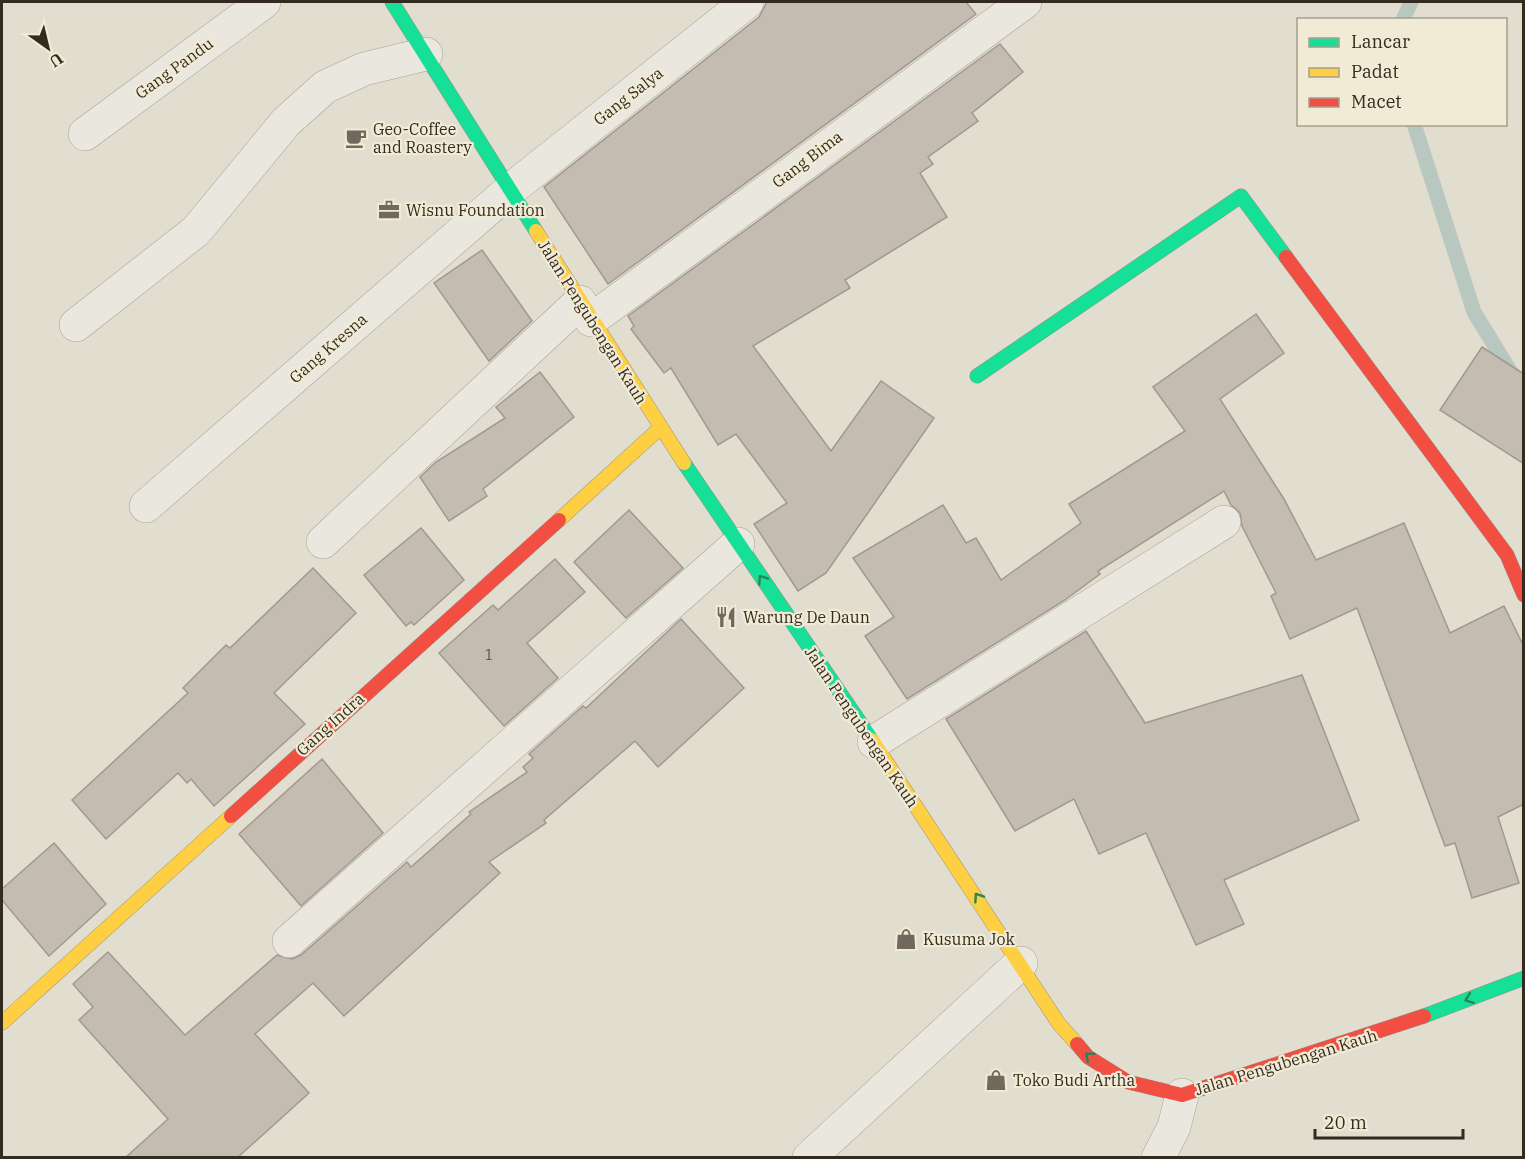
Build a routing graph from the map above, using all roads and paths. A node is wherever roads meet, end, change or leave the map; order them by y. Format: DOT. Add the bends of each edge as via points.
graph roads {
  1 [pos="264,2"];
  2 [pos="392,2"];
  3 [pos="747,2"];
  4 [pos="1025,2"];
  5 [pos="426,54"];
  6 [pos="85,134"];
  7 [pos="510,190"];
  8 [pos="586,311"];
  9 [pos="76,325"];
  10 [pos="977,376"];
  11 [pos="660,428"];
  12 [pos="146,506"];
  13 [pos="1224,522"];
  14 [pos="323,542"];
  15 [pos="738,544"];
  16 [pos="1524,596"];
  17 [pos="874,742"];
  18 [pos="289,941"];
  19 [pos="1021,963"];
  20 [pos="1524,978"];
  21 [pos="2,1023"];
  22 [pos="1182,1095"];
  23 [pos="808,1158"];
  24 [pos="1158,1158"];
  1 -- 6 [label="street, Gang Pandu"];
  2 -- 5 [label="street, Jalan Pengubengan Kauh"];
  3 -- 7 [label="street, Gang Salya"];
  4 -- 8 [label="street, Gang Bima"];
  5 -- 7 [label="street, Jalan Pengubengan Kauh"];
  5 -- 9 [label="street" via="364,69 325,87 286,122 196,231"];
  7 -- 8 [label="street, Jalan Pengubengan Kauh"];
  7 -- 12 [label="street, Gang Kresna"];
  8 -- 11 [label="street, Jalan Pengubengan Kauh"];
  8 -- 14 [label="street"];
  10 -- 16 [label="street" via="1241,196 1507,555"];
  11 -- 15 [label="street, Jalan Pengubengan Kauh"];
  11 -- 21 [label="street, Gang Indra"];
  13 -- 17 [label="street"];
  17 -- 15 [label="street, Jalan Pengubengan Kauh, one-way"];
  15 -- 18 [label="street"];
  19 -- 17 [label="street, Jalan Pengubengan Kauh, one-way"];
  22 -- 19 [label="street, Jalan Pengubengan Kauh, one-way" via="1128,1083 1088,1058 1059,1024"];
  19 -- 23 [label="street"];
  20 -- 22 [label="street, Jalan Pengubengan Kauh, one-way" via="1393,1028"];
  22 -- 24 [label="street" via="1174,1127"];
}
